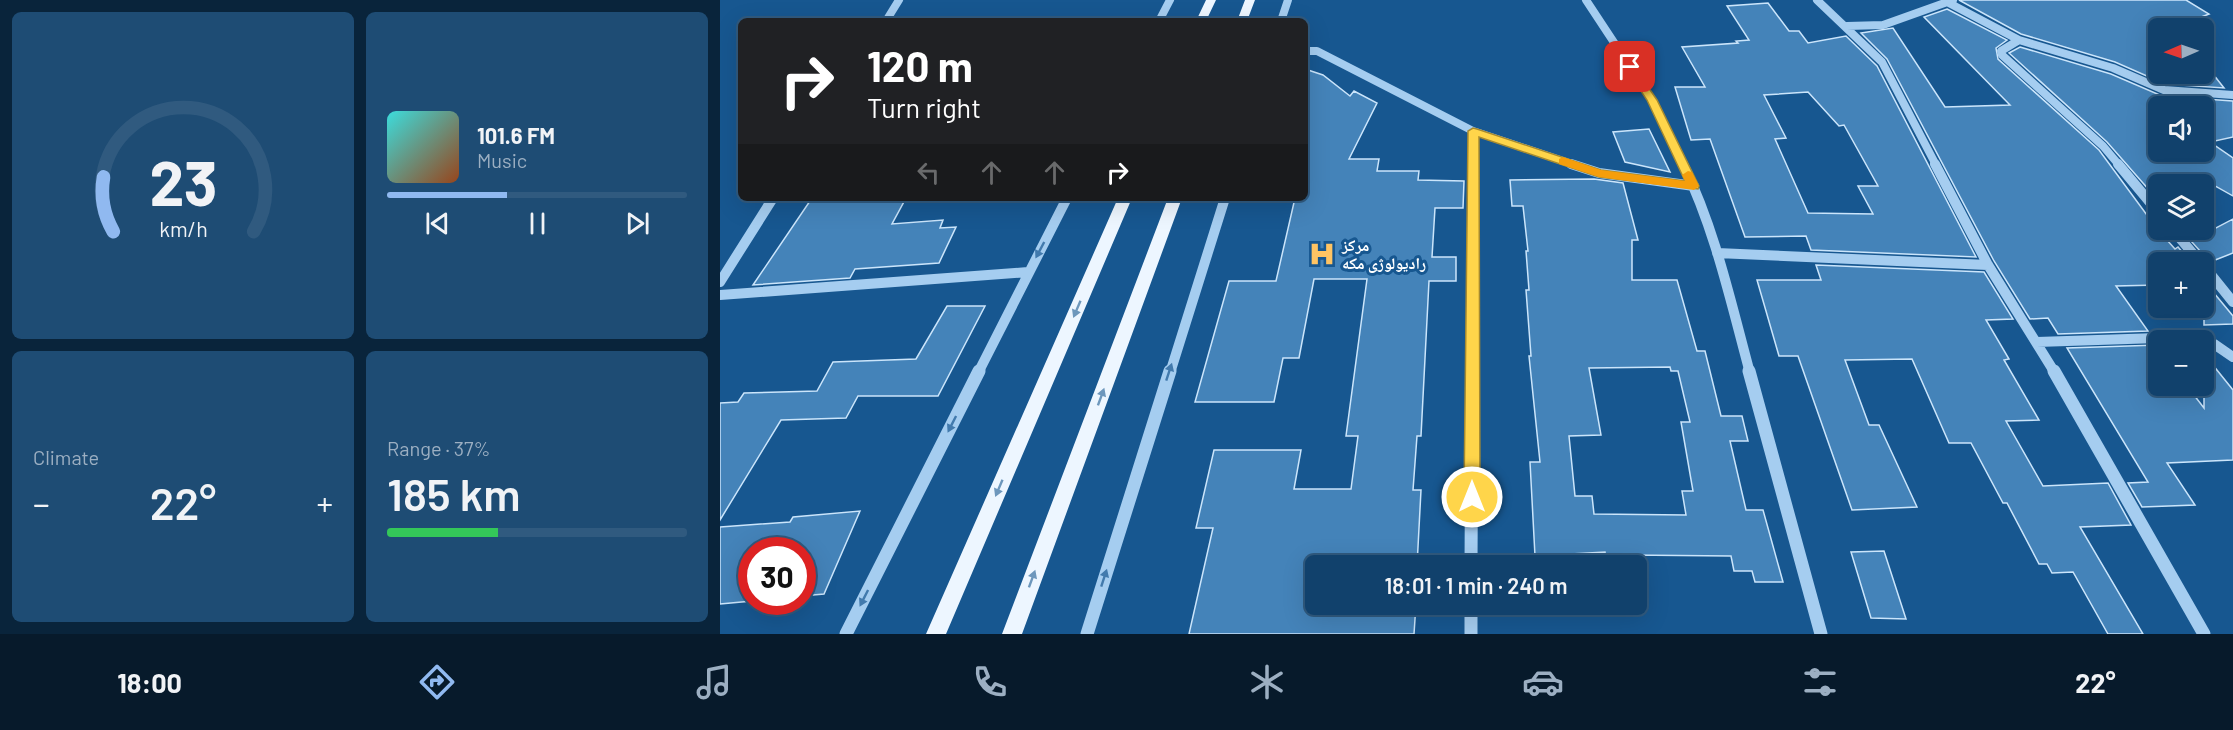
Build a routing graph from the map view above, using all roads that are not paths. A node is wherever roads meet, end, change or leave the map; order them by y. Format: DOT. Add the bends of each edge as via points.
graph roads {
  1 [pos="899,0"];
  2 [pos="1170,0"];
  3 [pos="1211,0"];
  4 [pos="1250,0"];
  5 [pos="1288,0"];
  6 [pos="1586,0"];
  7 [pos="1817,0"];
  8 [pos="1950,1"];
  9 [pos="888,18"];
  10 [pos="1161,18"];
  11 [pos="1203,18"];
  12 [pos="1243,18"];
  13 [pos="1282,18"];
  14 [pos="1847,27"];
  15 [pos="2019,40"];
  16 [pos="1308,51"];
  17 [pos="2233,95"];
  18 [pos="1473,131"];
  19 [pos="1694,186"];
  20 [pos="2148,200"];
  21 [pos="771,201"];
  22 [pos="1065,201"];
  23 [pos="1124,201"];
  24 [pos="1174,201"];
  25 [pos="1224,201"];
  26 [pos="2181,240"];
  27 [pos="2192,252"];
  28 [pos="1717,253"];
  29 [pos="1988,265"];
  30 [pos="1028,272"];
  31 [pos="2214,278"];
  32 [pos="720,282"];
  33 [pos="720,295"];
  34 [pos="2233,302"];
  35 [pos="2037,342"];
  36 [pos="2233,357"];
  37 [pos="1471,555"];
  38 [pos="1471,615"];
  39 [pos="846,634"];
  40 [pos="936,634"];
  41 [pos="1012,634"];
  42 [pos="1087,634"];
  43 [pos="1471,634"];
  44 [pos="1821,634"];
  45 [pos="2204,634"];
  1 -- 9 [label="street"];
  2 -- 10 [label="street"];
  3 -- 11 [label="main road"];
  4 -- 12 [label="main road"];
  5 -- 13 [label="street"];
  6 -- 19 [label="street" via="1652,100"];
  7 -- 14 [label="street"];
  8 -- 14 [label="street" via="1883,25"];
  8 -- 15 [label="street"];
  14 -- 29 [label="street" via="1882,62"];
  15 -- 17 [label="street" via="2113,68 2164,90"];
  15 -- 20 [label="street" via="2001,51 2002,55 2103,146"];
  16 -- 18 [label="street" via="1317,51"];
  18 -- 19 [label="street" via="1599,173"];
  18 -- 37 [label="street"];
  19 -- 28 [label="street"];
  21 -- 32 [label="street"];
  22 -- 30 [label="street, one-way"];
  23 -- 40 [label="main road, one-way"];
  41 -- 24 [label="main road, one-way"];
  42 -- 25 [label="street, one-way"];
  26 -- 27 [label="street"];
  28 -- 29 [label="street"];
  28 -- 44 [label="street"];
  29 -- 35 [label="street"];
  30 -- 33 [label="street"];
  30 -- 39 [label="street, one-way"];
  31 -- 34 [label="street"];
  35 -- 36 [label="street" via="2188,337 2214,344"];
  35 -- 45 [label="street"];
  38 -- 43 [label="street"];
}
